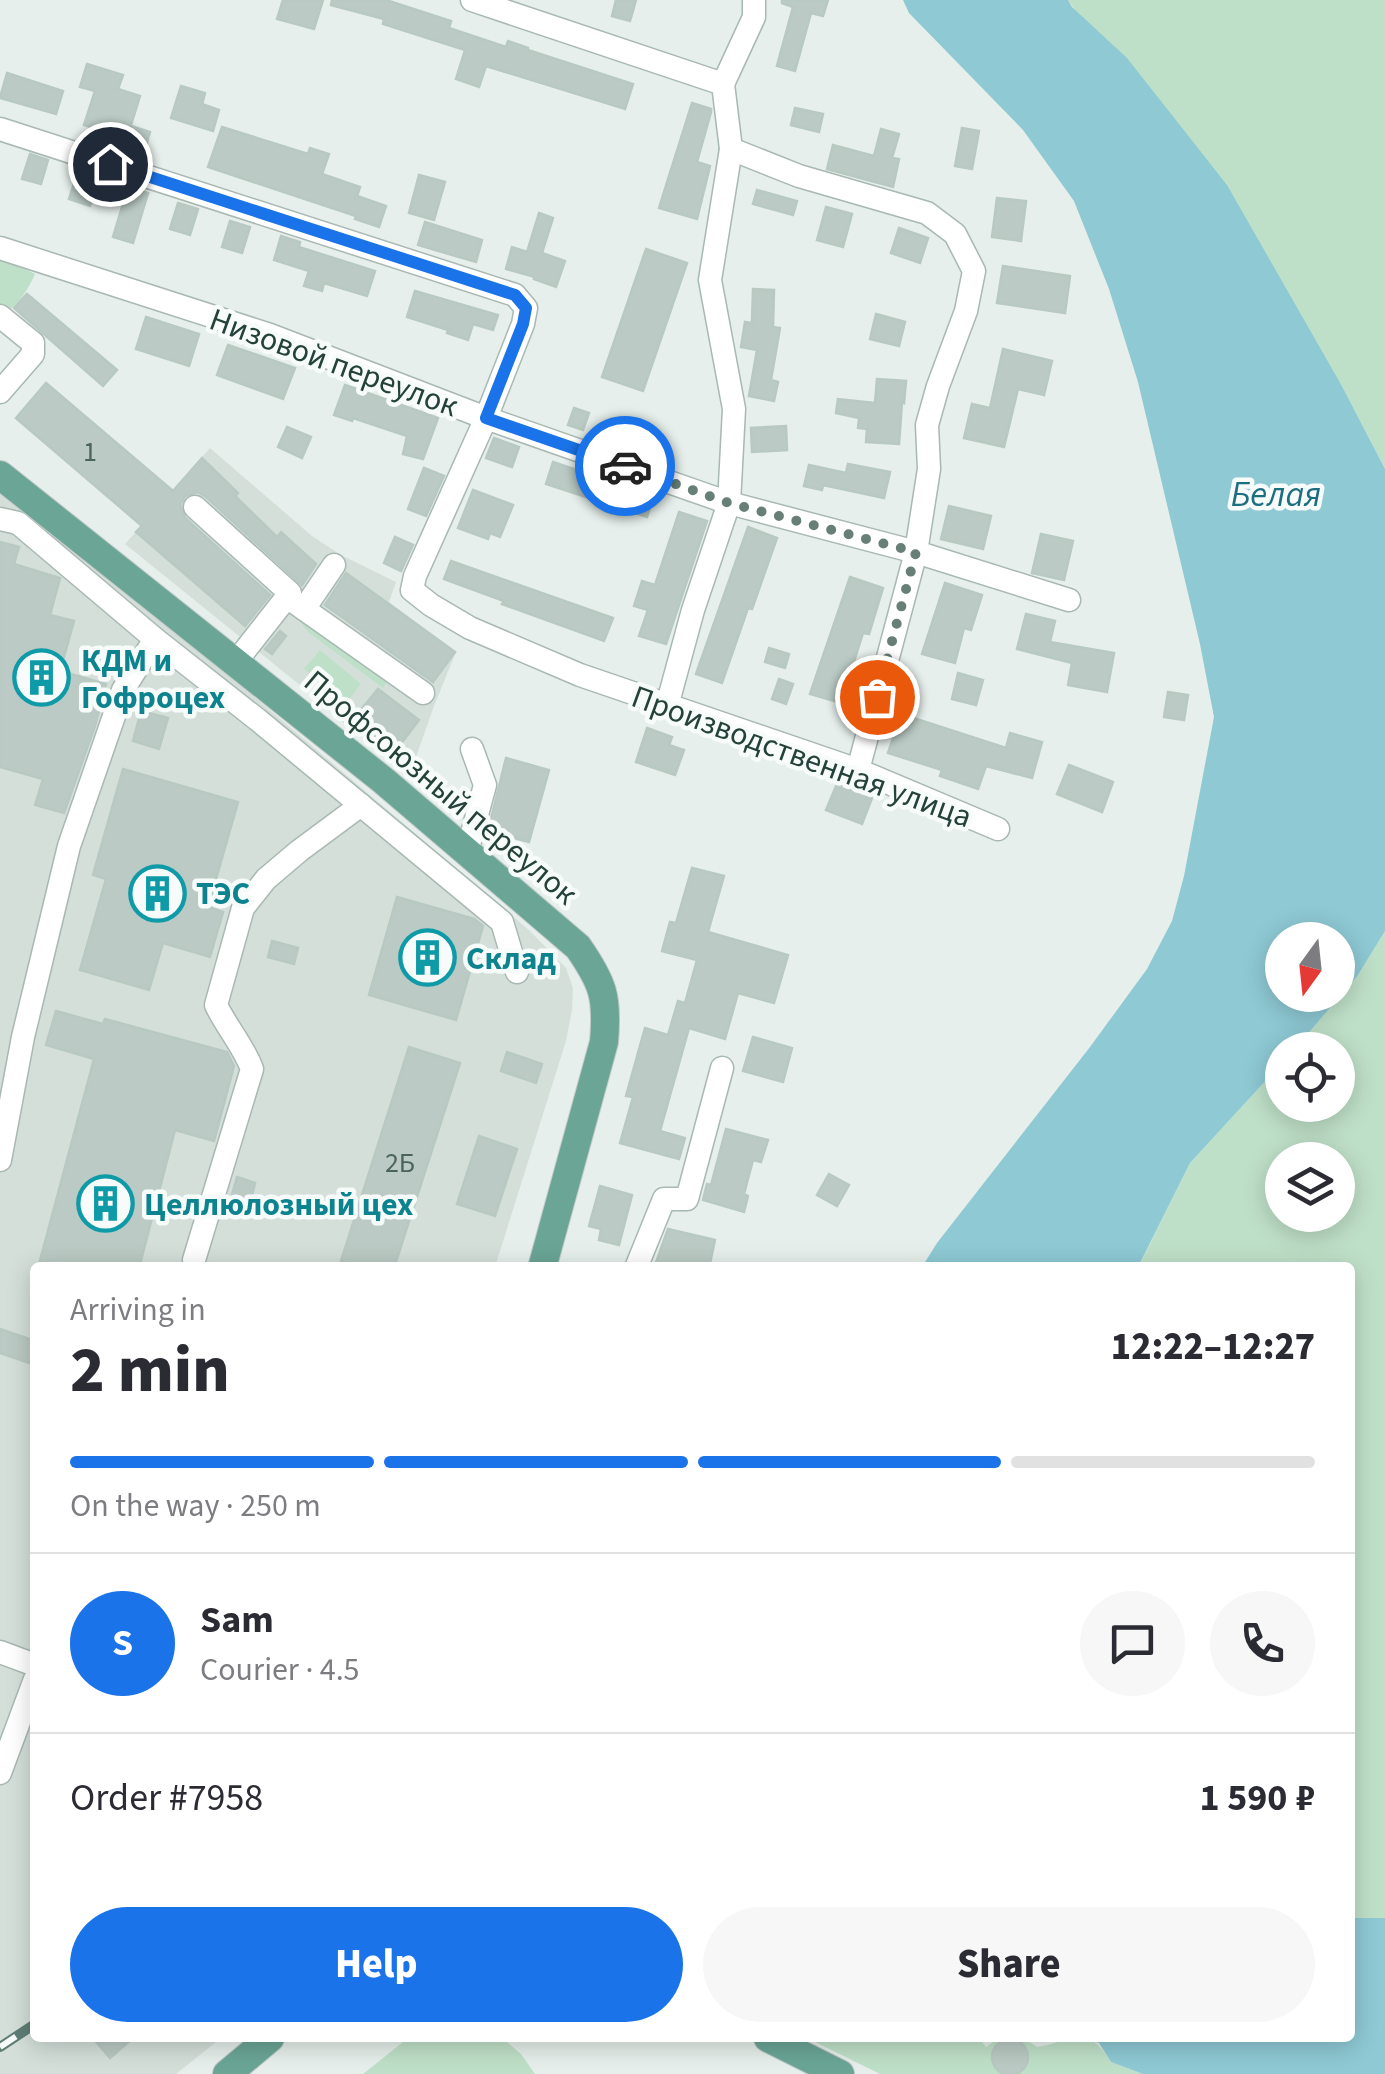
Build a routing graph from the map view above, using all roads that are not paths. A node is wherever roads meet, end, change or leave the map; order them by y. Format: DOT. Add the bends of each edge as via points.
graph roads {
  1 [pos="472,0"];
  2 [pos="754,0"];
  3 [pos="724,84"];
  4 [pos="0,129"];
  5 [pos="731,148"];
  6 [pos="0,248"];
  7 [pos="3,325"];
  8 [pos="0,392"];
  9 [pos="486,418"];
  10 [pos="0,475"];
  11 [pos="729,503"];
  12 [pos="195,507"];
  13 [pos="0,519"];
  14 [pos="916,552"];
  15 [pos="334,565"];
  16 [pos="1069,600"];
  17 [pos="295,603"];
  18 [pos="155,639"];
  19 [pos="235,663"];
  20 [pos="422,693"];
  21 [pos="667,706"];
  22 [pos="472,749"];
  23 [pos="858,770"];
  24 [pos="361,805"];
  25 [pos="998,828"];
  26 [pos="467,852"];
  27 [pos="517,972"];
  28 [pos="722,1068"];
  29 [pos="0,1160"];
  30 [pos="194,1260"];
  31 [pos="550,1262"];
  32 [pos="638,1262"];
  33 [pos="0,1652"];
  34 [pos="30,1662"];
  35 [pos="30,1692"];
  36 [pos="0,1772"];
  37 [pos="265,2042"];
  38 [pos="773,2042"];
  39 [pos="801,2065"];
  40 [pos="227,2074"];
  41 [pos="840,2074"];
  1 -- 3 [label="street"];
  2 -- 3 [label="street" via="754,17"];
  3 -- 5 [label="street"];
  4 -- 9 [label="street, Производственная улица" via="515,295 526,308 523,324"];
  5 -- 11 [label="street" via="710,280 734,409"];
  5 -- 14 [label="street" via="798,176 927,214 955,234 974,271 927,425 929,469"];
  6 -- 9 [label="street, Низовой переулок" via="270,335"];
  7 -- 8 [label="street" via="33,343 33,354"];
  9 -- 11 [label="street, Низовой переулок"];
  9 -- 21 [label="street, Производственная улица" via="412,590 470,628"];
  10 -- 19 [label="main road, Профсоюзный переулок"];
  11 -- 14 [label="street, Низовой переулок"];
  11 -- 21 [label="street"];
  12 -- 17 [label="street"];
  13 -- 18 [label="street" via="18,523"];
  14 -- 16 [label="street, Низовой переулок"];
  14 -- 23 [label="street"];
  15 -- 17 [label="street"];
  17 -- 19 [label="street"];
  17 -- 20 [label="street"];
  18 -- 24 [label="street"];
  18 -- 29 [label="street" via="123,690 69,846"];
  19 -- 26 [label="main road, Профсоюзный переулок"];
  21 -- 23 [label="street, Производственная улица"];
  22 -- 26 [label="street" via="485,785"];
  23 -- 25 [label="street, Производственная улица"];
  24 -- 27 [label="street" via="502,922"];
  24 -- 30 [label="street" via="266,879 243,908 216,1005 252,1070"];
  26 -- 31 [label="main road, Профсоюзный переулок" via="578,946 598,977 607,1010"];
  28 -- 32 [label="street" via="687,1199 664,1199"];
  33 -- 34 [label="street"];
  35 -- 36 [label="street"];
  37 -- 40 [label="main road"];
  38 -- 39 [label="main road"];
  39 -- 41 [label="main road"];
}
